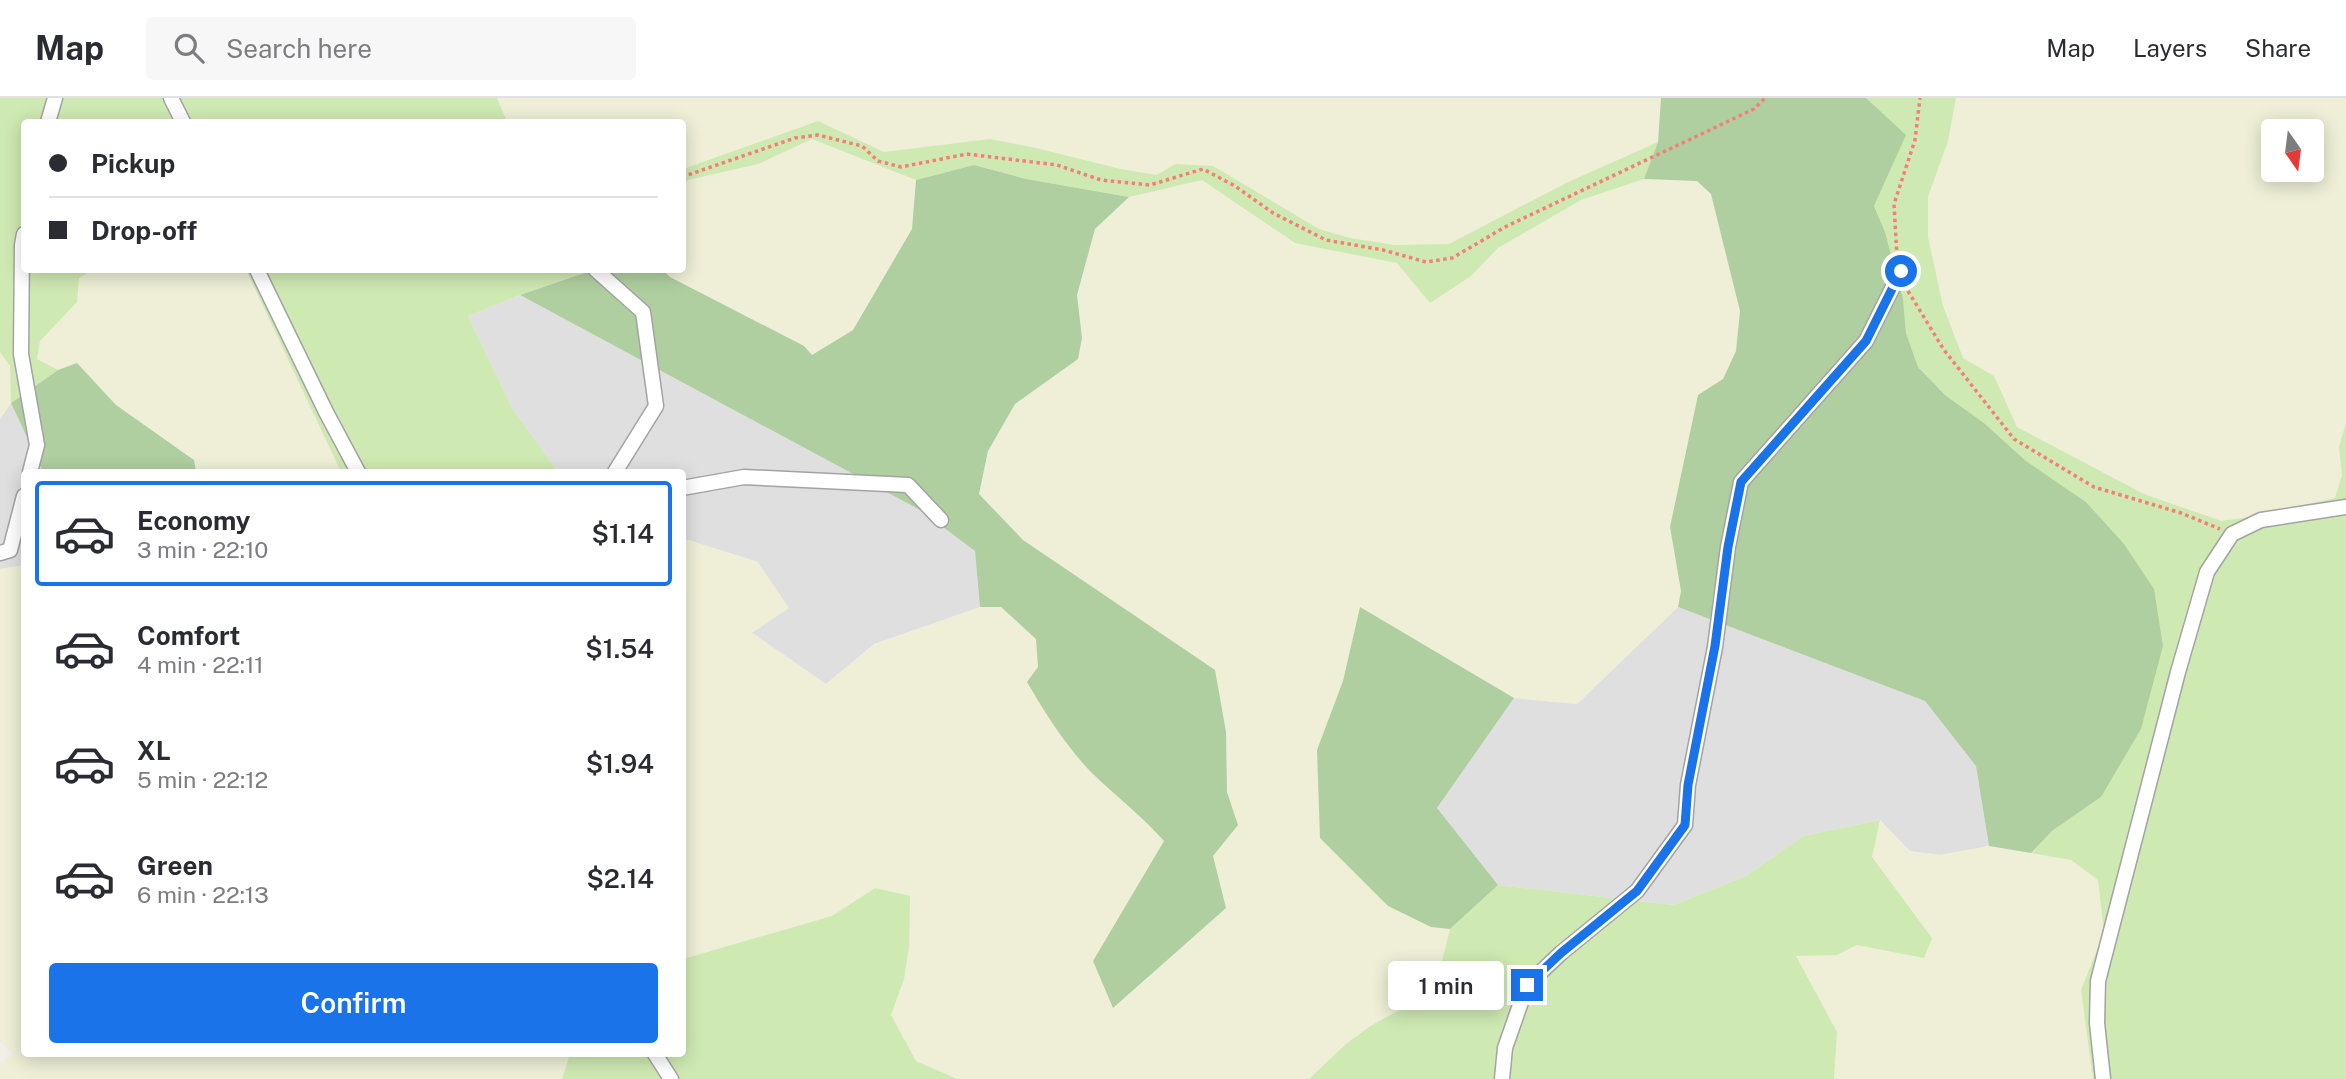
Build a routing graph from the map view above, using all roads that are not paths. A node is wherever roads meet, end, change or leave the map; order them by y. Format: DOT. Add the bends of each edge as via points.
graph roads {
  1 [pos="55,98"];
  2 [pos="171,98"];
  3 [pos="49,119"];
  4 [pos="182,119"];
  5 [pos="1901,271"];
  6 [pos="22,273"];
  7 [pos="258,273"];
  8 [pos="599,273"];
  9 [pos="31,469"];
  10 [pos="356,469"];
  11 [pos="617,469"];
  12 [pos="686,487"];
  13 [pos="2346,507"];
  14 [pos="21,508"];
  15 [pos="941,520"];
  16 [pos="0,554"];
  17 [pos="657,1057"];
  18 [pos="671,1079"];
  19 [pos="1502,1079"];
  20 [pos="2102,1079"];
  1 -- 3 [label="street"];
  2 -- 4 [label="street"];
  5 -- 19 [label="street" via="1866,341 1741,482 1685,825 1637,891 1527,985 1505,1048"];
  6 -- 9 [label="street" via="22,354 37,445"];
  7 -- 10 [label="street"];
  8 -- 11 [label="street" via="643,312 656,406"];
  12 -- 15 [label="street" via="744,477 908,485"];
  13 -- 20 [label="street" via="2261,520 2232,534 2207,572 2098,981"];
  14 -- 16 [label="street" via="10,550"];
  17 -- 18 [label="street"];
}
